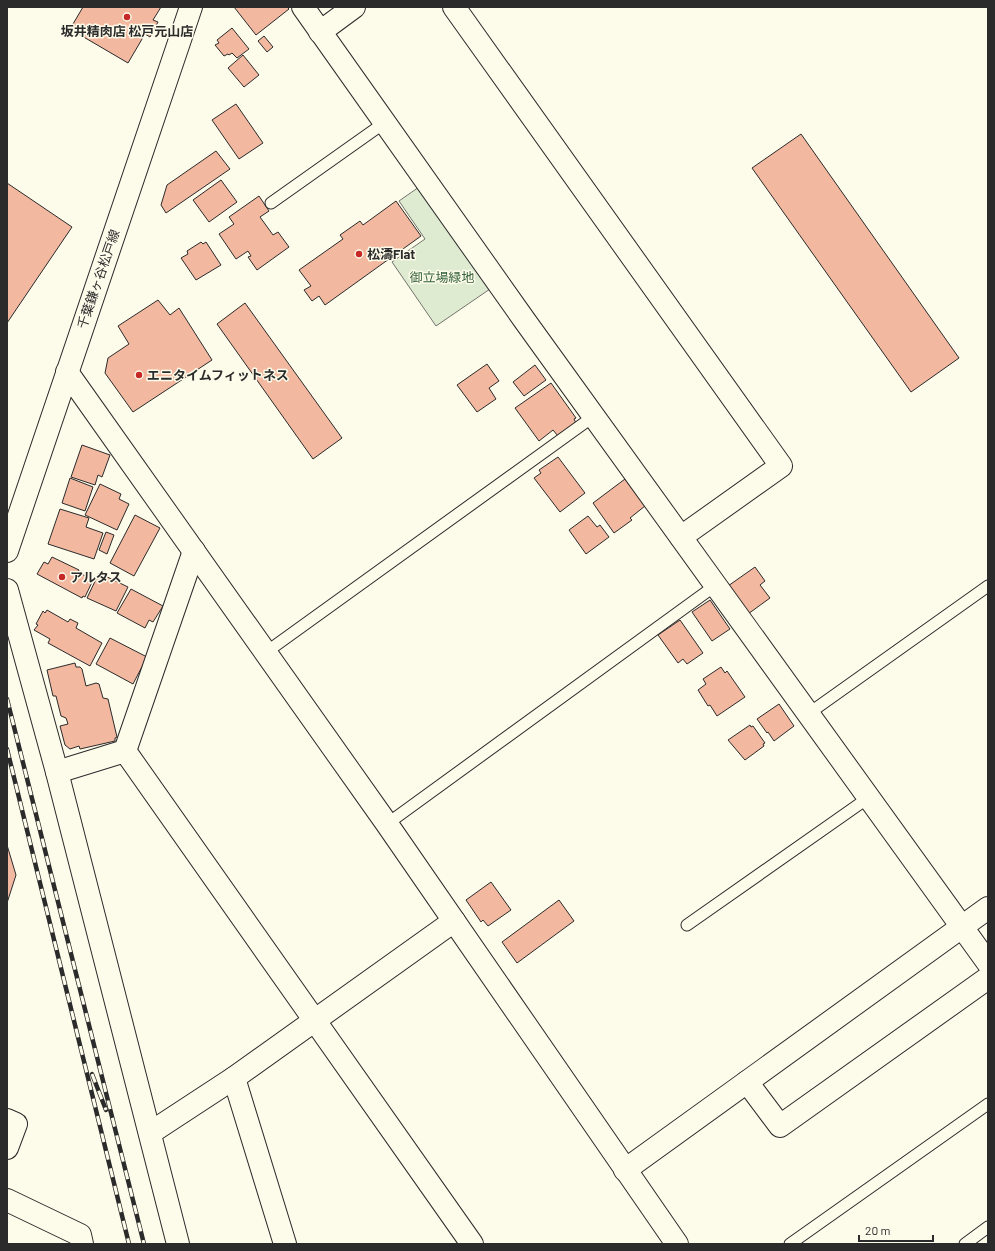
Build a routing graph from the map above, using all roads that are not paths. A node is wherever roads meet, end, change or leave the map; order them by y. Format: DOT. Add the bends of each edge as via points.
graph roads {
  1 [pos="191,7"];
  2 [pos="303,7"];
  3 [pos="354,7"];
  4 [pos="454,7"];
  5 [pos="320,32"];
  6 [pos="384,123"];
  7 [pos="271,203"];
  8 [pos="67,372"];
  9 [pos="594,416"];
  10 [pos="681,537"];
  11 [pos="7,551"];
  12 [pos="194,551"];
  13 [pos="716,585"];
  14 [pos="988,586"];
  15 [pos="7,590"];
  16 [pos="265,653"];
  17 [pos="808,714"];
  18 [pos="125,751"];
  19 [pos="57,772"];
  20 [pos="868,798"];
  21 [pos="386,824"];
  22 [pos="988,908"];
  23 [pos="454,921"];
  24 [pos="687,925"];
  25 [pos="962,926"];
  26 [pos="988,963"];
  27 [pos="988,978"];
  28 [pos="314,1020"];
  29 [pos="234,1078"];
  30 [pos="748,1082"];
  31 [pos="988,1104"];
  32 [pos="7,1120"];
  33 [pos="150,1134"];
  34 [pos="7,1148"];
  35 [pos="625,1170"];
  36 [pos="7,1200"];
  37 [pos="988,1227"];
  38 [pos="82,1244"];
  39 [pos="178,1244"];
  40 [pos="285,1244"];
  41 [pos="472,1244"];
  42 [pos="677,1244"];
  43 [pos="790,1244"];
  44 [pos="965,1244"];
  1 -- 8 [label="street, 千葉鎌ヶ谷松戸線"];
  2 -- 5 [label="street"];
  3 -- 5 [label="street"];
  4 -- 10 [label="street" via="781,466"];
  5 -- 6 [label="street"];
  6 -- 7 [label="lane"];
  6 -- 9 [label="street"];
  8 -- 11 [label="street, 千葉鎌ヶ谷松戸線"];
  8 -- 12 [label="street"];
  9 -- 10 [label="street"];
  9 -- 16 [label="lane"];
  10 -- 13 [label="street"];
  12 -- 16 [label="street"];
  12 -- 18 [label="street"];
  13 -- 17 [label="street"];
  13 -- 21 [label="lane"];
  14 -- 17 [label="lane"];
  15 -- 19 [label="street"];
  16 -- 21 [label="street"];
  17 -- 20 [label="street"];
  18 -- 19 [label="street"];
  18 -- 28 [label="street"];
  19 -- 33 [label="street"];
  20 -- 24 [label="lane"];
  20 -- 25 [label="street"];
  21 -- 23 [label="street"];
  22 -- 25 [label="street"];
  23 -- 28 [label="street"];
  23 -- 35 [label="street"];
  25 -- 26 [label="street"];
  25 -- 30 [label="street"];
  27 -- 30 [label="street" via="780,1126"];
  28 -- 29 [label="street"];
  28 -- 41 [label="street"];
  29 -- 33 [label="street"];
  29 -- 40 [label="street"];
  30 -- 35 [label="street"];
  31 -- 43 [label="lane"];
  32 -- 34 [label="street" via="16,1124"];
  33 -- 39 [label="street"];
  35 -- 42 [label="street"];
  36 -- 38 [label="street" via="80,1235"];
  37 -- 44 [label="lane"];
}
